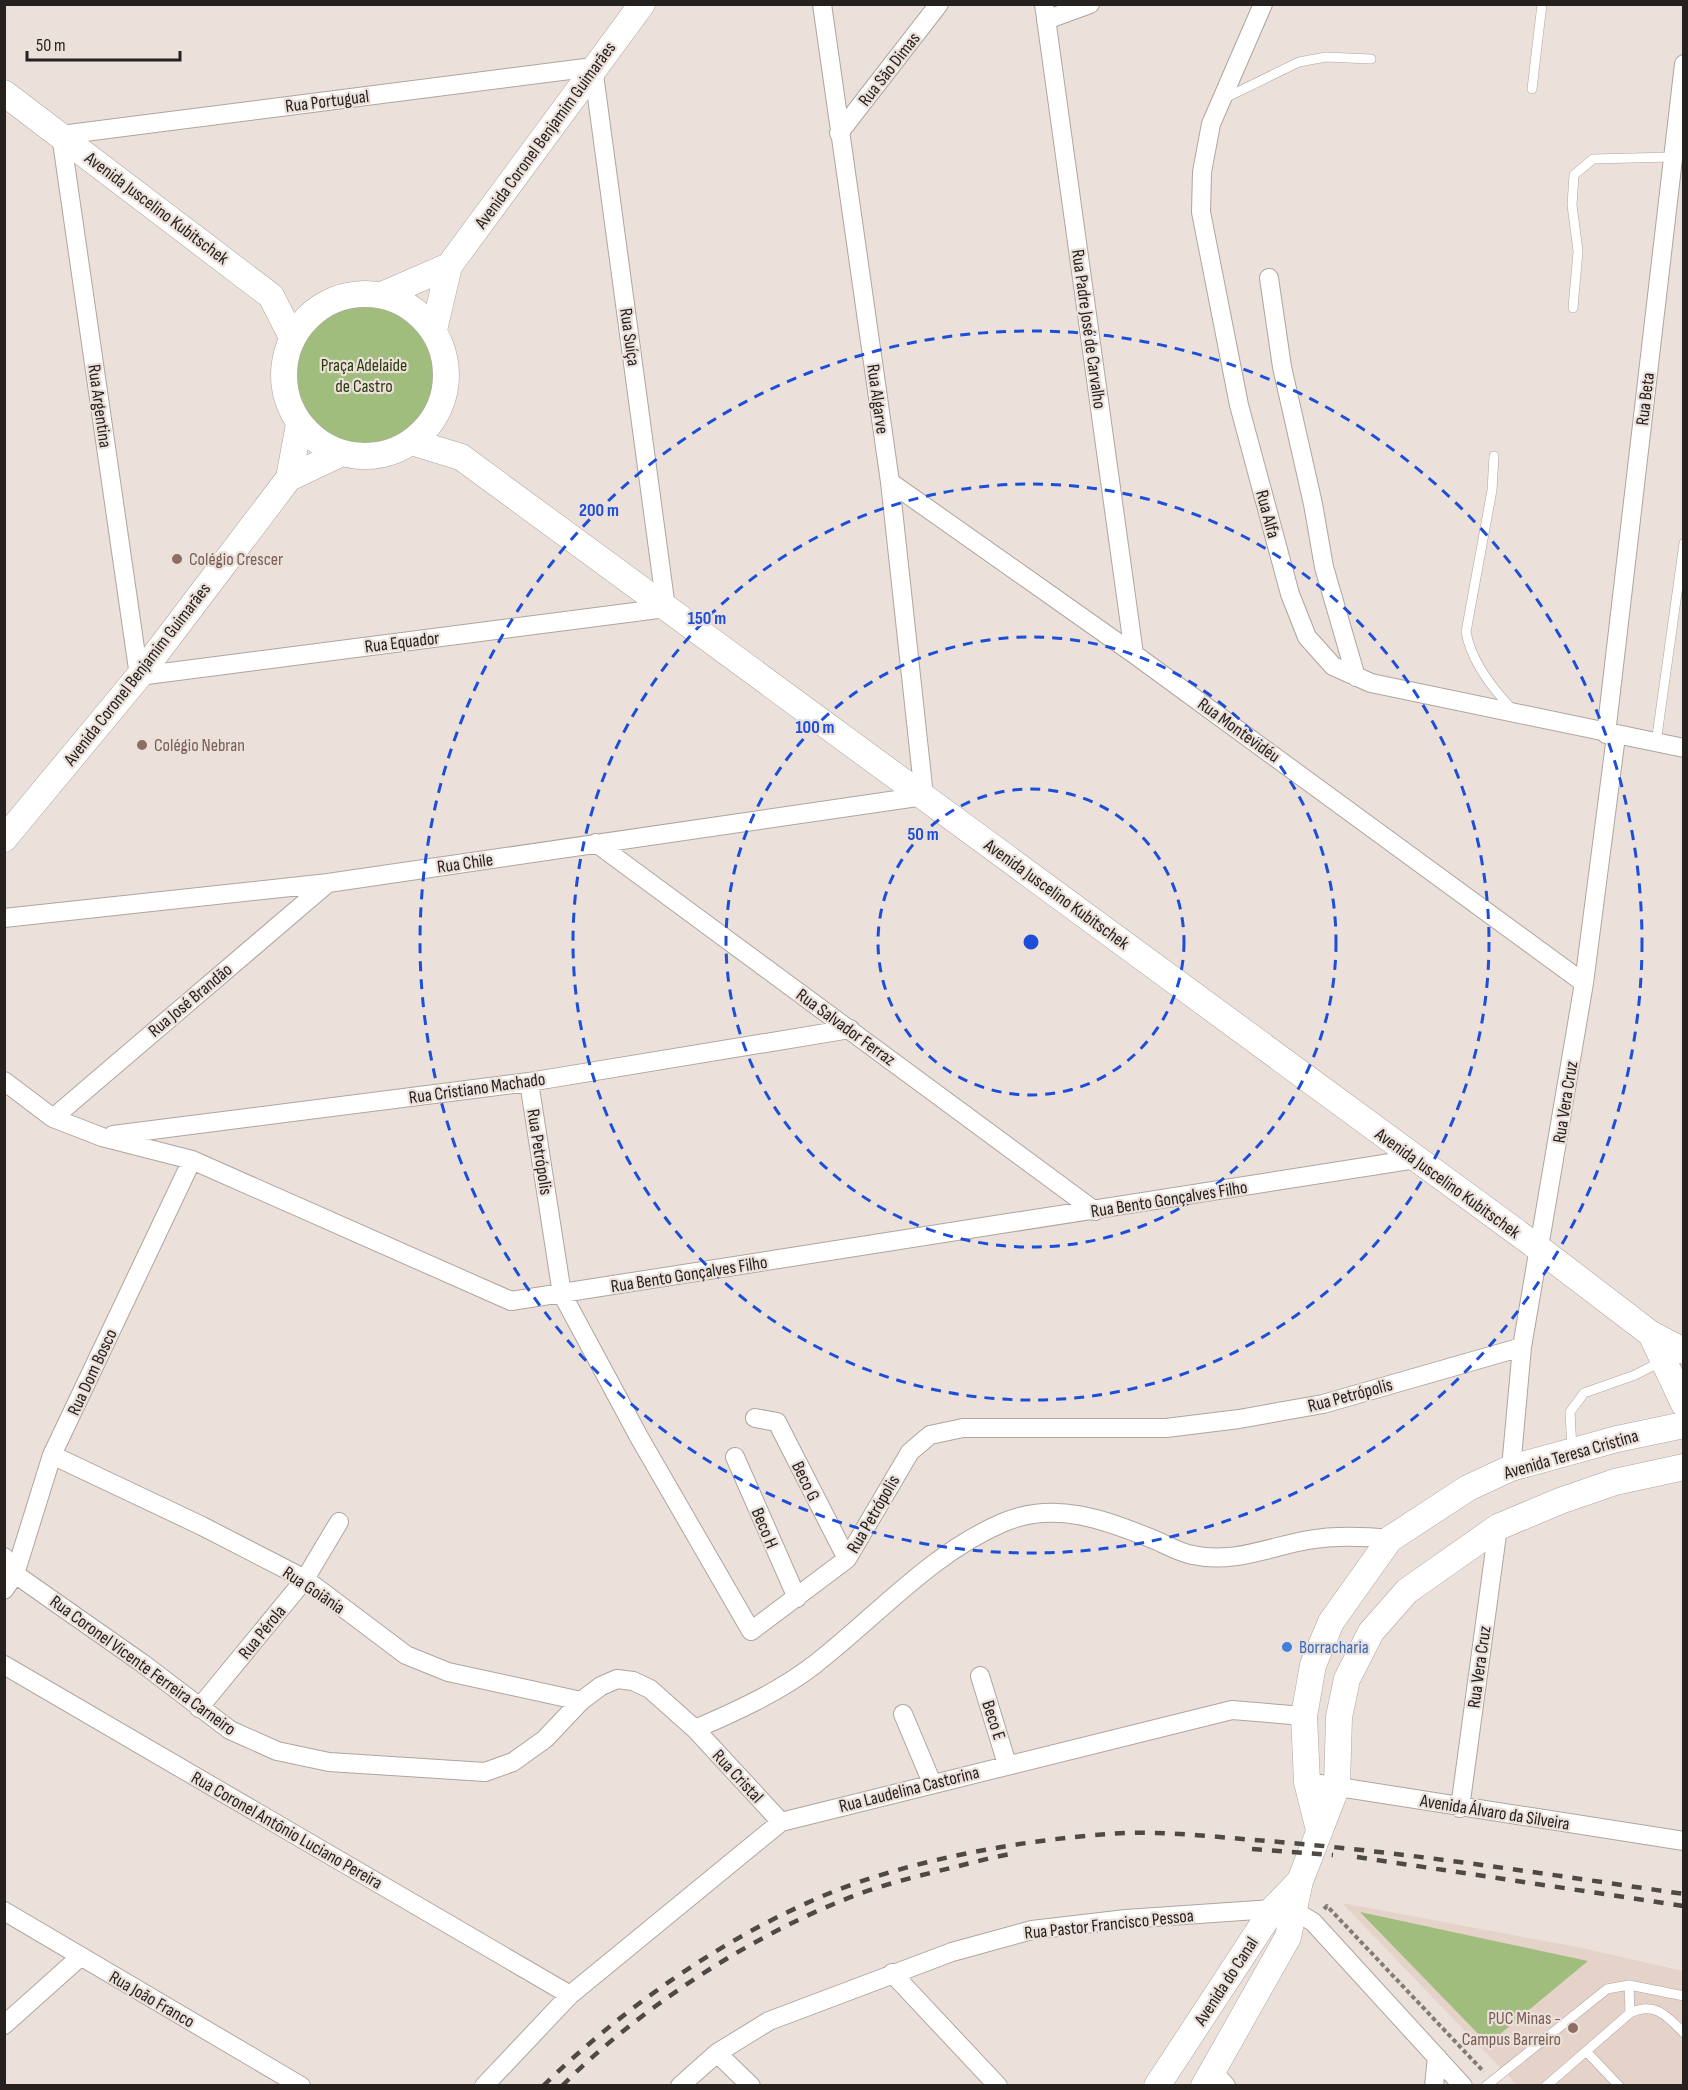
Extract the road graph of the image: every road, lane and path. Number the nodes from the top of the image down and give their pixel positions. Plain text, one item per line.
1 (642, 4) edge
2 (822, 4) edge
3 (939, 4) edge
4 (1089, 4) edge
5 (1263, 4) edge
6 (1542, 4) edge
7 (1045, 12) edge
8 (1371, 58) dead end
9 (1683, 64) edge
10 (594, 67) junction
11 (1532, 89) dead end
12 (4, 93) edge
13 (1221, 100) junction
14 (839, 133) junction
15 (61, 135) junction
16 (1673, 157) junction
17 (449, 266) junction
18 (1269, 278) dead end
19 (382, 295) junction
20 (271, 296) junction
21 (1573, 308) dead end
22 (317, 309) junction
23 (434, 330) junction
24 (292, 338) junction
25 (439, 411) junction
26 (299, 424) junction
27 (412, 442) junction
28 (342, 453) junction
29 (1494, 456) dead end
30 (462, 457) junction
31 (289, 478) junction
32 (890, 482) junction
33 (1683, 543) edge
34 (666, 608) junction
35 (1134, 654) junction
36 (139, 676) junction
37 (1356, 677) junction
38 (1518, 715) junction
39 (1611, 735) junction
40 (1656, 743) junction
41 (1683, 748) edge
42 (924, 796) junction
43 (4, 839) edge
44 (596, 843) junction
45 (328, 883) junction
46 (4, 918) edge
47 (1584, 983) junction
48 (850, 1029) junction
49 (4, 1081) edge
50 (529, 1082) junction
51 (53, 1118) junction
52 (102, 1137) junction
53 (1416, 1159) junction
54 (192, 1160) junction
55 (1095, 1211) junction
56 (1540, 1250) junction
57 (562, 1294) junction
58 (1522, 1347) junction
59 (1674, 1355) edge
60 (1683, 1404) edge
61 (755, 1418) dead end
62 (1683, 1425) edge
63 (1572, 1451) junction
64 (52, 1455) junction
65 (735, 1457) dead end
66 (1683, 1467) edge
67 (1511, 1468) junction
68 (339, 1522) dead end
69 (1498, 1527) junction
70 (1390, 1539) junction
71 (4, 1557) edge
72 (847, 1559) junction
73 (15, 1574) junction
74 (305, 1580) junction
75 (4, 1590) edge
76 (797, 1598) junction
77 (4, 1665) edge
78 (980, 1677) dead end
79 (581, 1701) junction
80 (199, 1708) junction
81 (903, 1714) dead end
82 (1304, 1716) junction
83 (695, 1729) junction
84 (1007, 1764) junction
85 (1307, 1782) junction
86 (932, 1783) junction
87 (1337, 1786) junction
88 (1460, 1808) junction
89 (781, 1822) junction
90 (1319, 1830) junction
91 (1683, 1841) edge
92 (4, 1911) edge
93 (1294, 1914) junction
94 (80, 1957) junction
95 (892, 1973) junction
96 (1629, 1985) junction
97 (570, 1995) junction
98 (1683, 1996) edge
99 (1630, 2013) junction
100 (4, 2025) edge
101 (1683, 2033) edge
102 (1586, 2051) junction
103 (717, 2053) junction
104 (1437, 2058) junction
105 (1214, 2081) edge
106 (1489, 2083) edge
107 (293, 2084) edge
108 (484, 2085) edge
109 (680, 2085) edge
110 (751, 2085) edge
111 (998, 2085) edge
112 (1157, 2085) edge
113 (1434, 2085) edge
114 (1463, 2085) edge
115 (1546, 2085) edge
116 (1619, 2085) edge

1 - 10 street, Avenida Coronel Benjamim Guimarães
2 - 14 street, Rua Algarve
3 - 14 street, Rua São Dimas
4 - 7 street
5 - 13 street, Rua Alfa
6 - 11 lane
7 - 35 street, Rua Padre José de Carvalho
8 - 13 lane
9 - 16 street, Rua Beta
10 - 15 street, Rua Portugual
10 - 17 street, Avenida Coronel Benjamim Guimarães
10 - 34 street, Rua Suíça
12 - 15 street, Avenida Juscelino Kubitschek
13 - 37 street, Rua Alfa
14 - 32 street, Rua Algarve
15 - 20 street, Avenida Juscelino Kubitschek
15 - 36 street, Rua Argentina
16 - 21 lane
16 - 39 street, Rua Beta
17 - 19 street
17 - 23 street, Avenida Coronel Benjamim Guimarães
18 - 37 street
19 - 22 street
19 - 23 street
20 - 22 street
20 - 24 street, Avenida Juscelino Kubitschek
22 - 24 street
23 - 25 street
24 - 26 street
25 - 27 street
25 - 30 street, Avenida Juscelino Kubitschek
26 - 28 street
26 - 31 street, Avenida Coronel Benjamim Guimarães
27 - 28 street
27 - 30 street, Avenida Juscelino Kubitschek
28 - 31 street, Avenida Coronel Benjamim Guimarães
29 - 38 lane
30 - 34 street, Avenida Juscelino Kubitschek
31 - 36 street, Avenida Coronel Benjamim Guimarães
32 - 35 street, Rua Montevidéu
32 - 42 street, Rua Algarve
33 - 40 lane
34 - 36 street, Rua Equador
34 - 42 street, Avenida Juscelino Kubitschek
35 - 47 street, Rua Montevidéu
36 - 43 street, Avenida Coronel Benjamim Guimarães
37 - 38 street, Rua Alfa
38 - 39 street, Rua Alfa
39 - 40 street, Rua Alfa
39 - 47 street, Rua Vera Cruz
40 - 41 street, Rua Alfa
42 - 44 street, Rua Chile
42 - 53 street, Avenida Juscelino Kubitschek
44 - 45 street, Rua Chile
44 - 48 street, Rua Salvador Ferraz
45 - 46 street, Rua Chile
45 - 51 street, Rua José Brandão
47 - 56 street, Rua Vera Cruz
48 - 50 street, Rua Cristiano Machado
48 - 55 street, Rua Salvador Ferraz
49 - 51 street, Rua Bento Gonçalves Filho
50 - 52 street, Rua Cristiano Machado
50 - 57 street, Rua Petrópolis
51 - 52 street, Rua Bento Gonçalves Filho
52 - 54 street, Rua Bento Gonçalves Filho
53 - 55 street, Rua Bento Gonçalves Filho
53 - 56 street, Avenida Juscelino Kubitschek
54 - 57 street, Rua Bento Gonçalves Filho
54 - 64 street, Rua Dom Bosco
55 - 57 street, Rua Bento Gonçalves Filho
56 - 58 street, Rua Vera Cruz
56 - 59 street, Avenida Juscelino Kubitschek
57 - 76 street, Rua Petrópolis
58 - 67 street, Rua Vera Cruz
58 - 72 street, Rua Petrópolis
59 - 60 street
59 - 63 lane
61 - 72 street, Beco G
62 - 63 street, Avenida Teresa Cristina
63 - 67 street, Avenida Teresa Cristina
64 - 73 street, Rua Dom Bosco
64 - 74 street, Rua Goiânia
65 - 76 street, Beco H
66 - 69 street
67 - 70 street, Avenida Teresa Cristina
68 - 74 street, Rua Pérola
69 - 87 street
69 - 88 street, Rua Vera Cruz
70 - 82 street, Avenida Teresa Cristina
70 - 83 street
71 - 73 street, Rua Coronel Vicente Ferreira Carneiro
72 - 76 street, Rua Petrópolis
73 - 75 street, Rua Dom Bosco
73 - 80 street, Rua Coronel Vicente Ferreira Carneiro
74 - 79 street, Rua Goiânia
74 - 80 street, Rua Pérola
77 - 97 street, Rua Coronel Antônio Luciano Pereira
78 - 84 street, Beco E
79 - 80 street, Rua Coronel Vicente Ferreira Carneiro
79 - 83 street, Rua Coronel Vicente Ferreira Carneiro
81 - 86 street
82 - 84 street, Rua Laudelina Castorina
82 - 85 street, Avenida Teresa Cristina
83 - 89 street, Rua Cristal
84 - 86 street, Rua Laudelina Castorina
85 - 87 street, Avenida Álvaro da Silveira
85 - 90 street, Avenida Teresa Cristina
86 - 89 street, Rua Laudelina Castorina
87 - 88 street, Avenida Álvaro da Silveira
87 - 90 street
88 - 91 street, Avenida Álvaro da Silveira
89 - 97 street, Rua Laudelina Castorina
90 - 93 street, Avenida do Canal
92 - 94 street, Rua João Franco
93 - 95 street, Rua Pastor Francisco Pessoa
93 - 104 street
93 - 105 street, Avenida do Canal
93 - 106 path
93 - 112 street, Avenida do Canal
94 - 100 street
94 - 107 street, Rua João Franco
95 - 103 street, Rua Pastor Francisco Pessoa
95 - 111 street
96 - 98 lane
96 - 99 lane
96 - 106 lane
97 - 108 street, Rua Laudelina Castorina
99 - 101 lane
99 - 102 lane
102 - 115 lane
102 - 116 lane
103 - 109 street, Rua Pastor Francisco Pessoa
103 - 110 street
104 - 113 street
104 - 114 street

